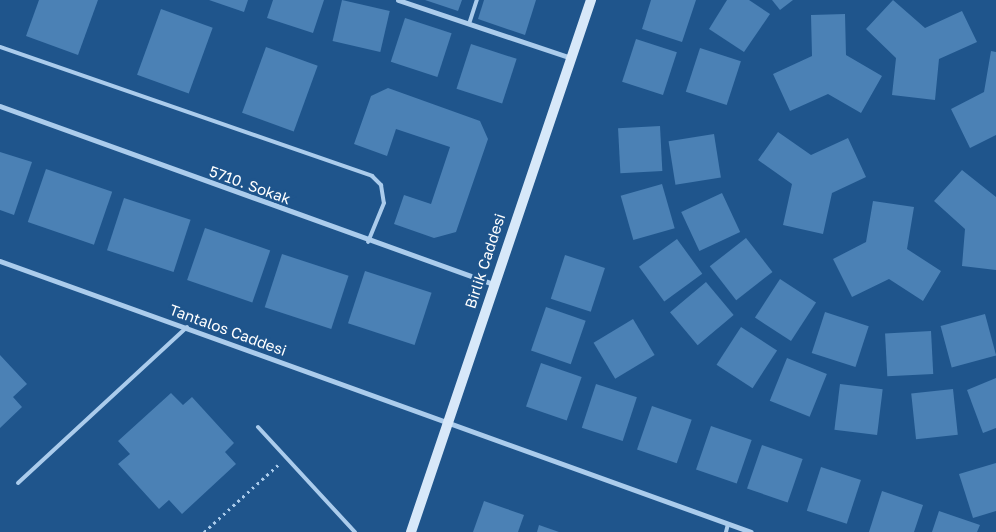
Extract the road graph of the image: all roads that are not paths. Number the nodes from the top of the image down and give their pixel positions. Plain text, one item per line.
1 (400, 0) edge
2 (477, 0) edge
3 (592, 0) edge
4 (469, 24) junction
5 (0, 47) edge
6 (571, 58) junction
7 (0, 106) edge
8 (368, 242) junction
9 (0, 261) edge
10 (493, 284) junction
11 (186, 327) junction
12 (448, 424) junction
13 (258, 427) dead end
14 (18, 483) dead end
15 (728, 524) junction
16 (355, 532) edge
17 (411, 532) edge
18 (726, 532) edge
19 (751, 532) edge

1 - 4 street
2 - 4 lane
3 - 6 street, Birlik Caddesi
4 - 6 street
5 - 8 lane
6 - 10 street, Birlik Caddesi
7 - 8 street, 5710. Sokak
8 - 10 street, 5710. Sokak
9 - 11 street, Tantalos Caddesi
10 - 12 street, Birlik Caddesi
11 - 12 street, Tantalos Caddesi
11 - 14 lane
12 - 15 street, Tantalos Caddesi
12 - 17 street, Birlik Caddesi
13 - 16 lane
15 - 18 lane
15 - 19 street, Tantalos Caddesi

